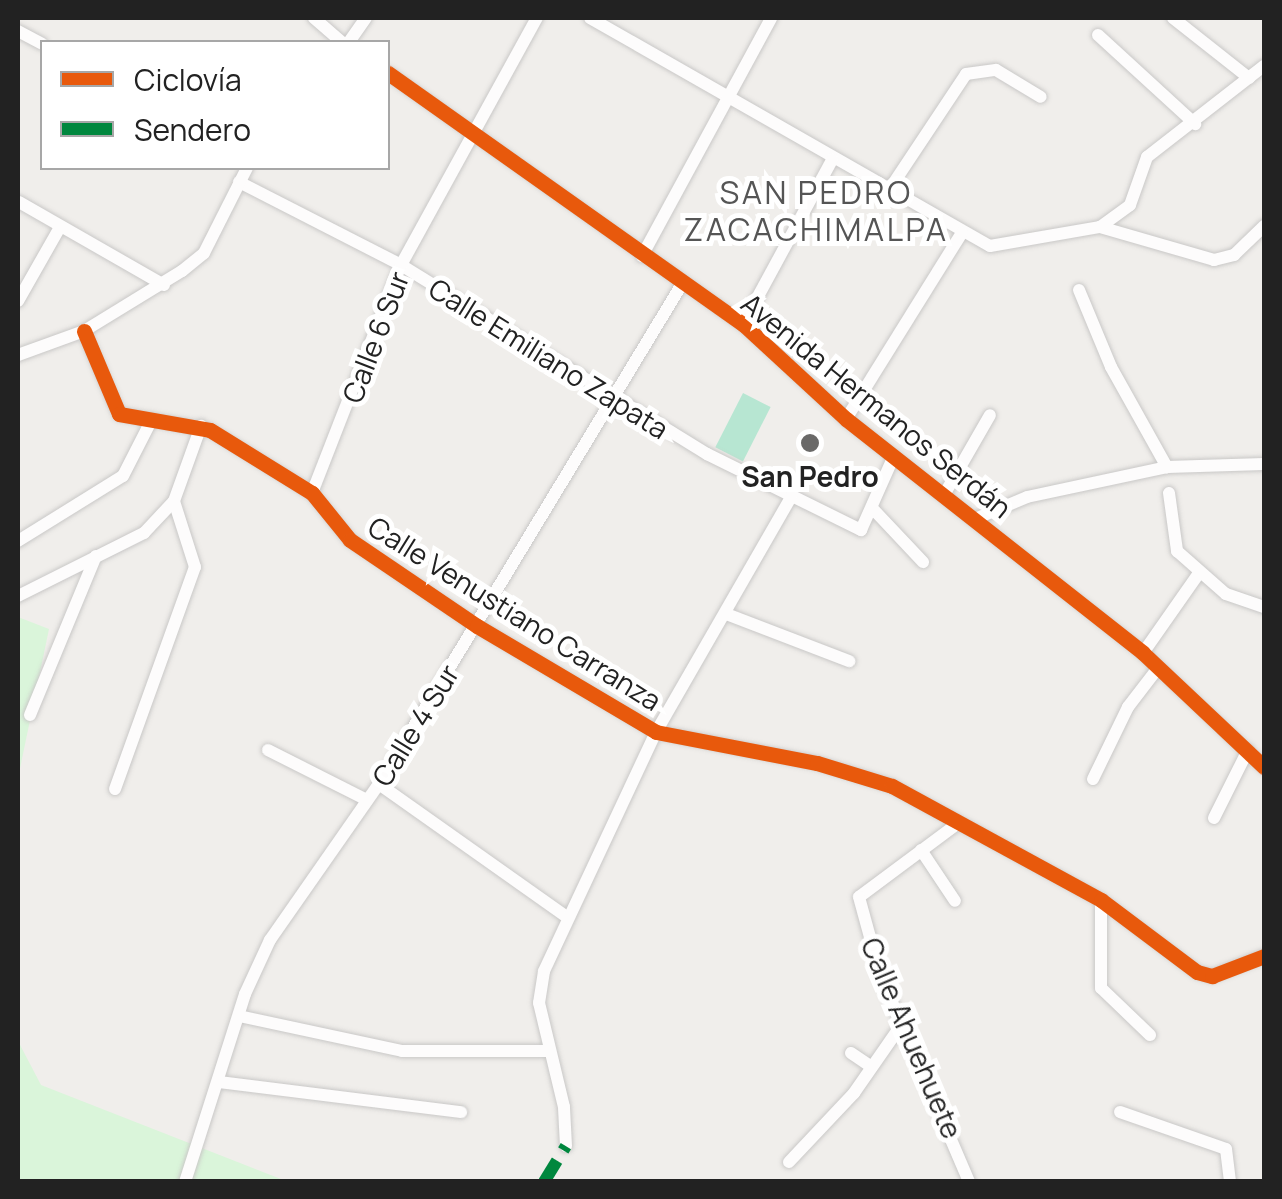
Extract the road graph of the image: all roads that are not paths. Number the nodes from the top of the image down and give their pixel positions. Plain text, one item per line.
1 (314, 18) edge
2 (366, 18) edge
3 (537, 18) edge
4 (590, 18) edge
5 (771, 18) edge
6 (1173, 18) edge
7 (18, 31) edge
8 (1098, 35) dead end
9 (336, 40) edge
10 (338, 40) edge
11 (40, 43) edge
12 (1264, 66) edge
13 (390, 75) edge
14 (1249, 78) junction
15 (1041, 98) dead end
16 (728, 99) junction
17 (1195, 124) junction
18 (472, 131) junction
19 (832, 160) junction
20 (246, 170) edge
21 (239, 182) junction
22 (889, 190) junction
23 (18, 202) edge
24 (1264, 226) edge
25 (60, 228) junction
26 (1100, 228) junction
27 (962, 233) junction
28 (642, 256) junction
29 (401, 266) junction
30 (682, 284) junction
31 (164, 285) junction
32 (1079, 290) dead end
33 (18, 301) edge
34 (742, 324) junction
35 (84, 331) junction
36 (18, 355) edge
37 (611, 400) junction
38 (990, 415) dead end
39 (152, 419) junction
40 (846, 419) junction
41 (201, 426) junction
42 (894, 456) junction
43 (1264, 464) edge
44 (1168, 467) junction
45 (312, 493) junction
46 (1169, 493) dead end
47 (944, 495) junction
48 (791, 497) junction
49 (174, 501) junction
50 (873, 509) junction
51 (975, 519) junction
52 (18, 540) edge
53 (96, 556) junction
54 (924, 562) dead end
55 (1198, 573) junction
56 (18, 596) edge
57 (1264, 607) edge
58 (729, 614) junction
59 (477, 626) junction
60 (1142, 653) junction
61 (849, 661) dead end
62 (1158, 668) junction
63 (30, 715) dead end
64 (656, 732) junction
65 (268, 750) dead end
66 (1248, 750) junction
67 (1264, 766) edge
68 (1094, 780) dead end
69 (378, 784) junction
70 (115, 789) dead end
71 (366, 800) junction
72 (1214, 818) dead end
73 (957, 824) junction
74 (922, 850) junction
75 (1102, 900) junction
76 (954, 901) dead end
77 (568, 917) junction
78 (1264, 956) edge
79 (238, 1016) junction
80 (902, 1024) junction
81 (1150, 1035) dead end
82 (548, 1051) junction
83 (851, 1053) dead end
84 (872, 1067) junction
85 (219, 1082) junction
86 (460, 1112) dead end
87 (1120, 1112) dead end
88 (566, 1146) dead end
89 (789, 1162) dead end
90 (185, 1182) edge
91 (968, 1182) edge
92 (1230, 1182) edge

1 - 9 street
2 - 10 street
3 - 18 street, Calle 6 Sur
4 - 16 street
5 - 16 street
6 - 14 street
7 - 11 street
8 - 17 street
12 - 14 street
13 - 18 street, Avenida Hermanos Serdán
14 - 17 street
15 - 22 street
16 - 19 street
16 - 28 street
17 - 26 street
18 - 28 street, Avenida Hermanos Serdán
18 - 29 street, Calle 6 Sur
19 - 22 street
19 - 34 street
20 - 21 street
21 - 29 street, Calle Emiliano Zapata
21 - 31 street
22 - 27 street
23 - 25 street
24 - 26 street
25 - 31 street
25 - 33 street
26 - 27 street
27 - 40 street
28 - 30 street, Avenida Hermanos Serdán
29 - 37 street, Calle Emiliano Zapata
29 - 45 street, Calle 6 Sur
30 - 34 street, Avenida Hermanos Serdán
30 - 37 street, Calle 4 Sur
31 - 35 street
32 - 44 street
34 - 40 street, Avenida Hermanos Serdán
35 - 36 street
35 - 39 street, Calle Venustiano Carranza
37 - 48 street, Calle Emiliano Zapata
37 - 59 street, Calle 4 Sur
38 - 47 street
39 - 41 street, Calle Venustiano Carranza
39 - 52 street
40 - 42 street, Avenida Hermanos Serdán
41 - 45 street, Calle Venustiano Carranza
41 - 49 street
42 - 47 street, Avenida Hermanos Serdán
42 - 50 street
43 - 44 street
44 - 51 street
45 - 59 street, Calle Venustiano Carranza
46 - 55 street
47 - 51 street, Avenida Hermanos Serdán
48 - 50 street, Calle Emiliano Zapata
48 - 58 street
49 - 53 street
49 - 70 street
50 - 54 street
51 - 60 street, Avenida Hermanos Serdán
53 - 56 street
53 - 63 street
55 - 57 street
55 - 60 street
58 - 61 street
58 - 64 street
59 - 64 street, Calle Venustiano Carranza
59 - 69 street, Calle 4 Sur
60 - 62 street, Avenida Hermanos Serdán
62 - 66 street, Avenida Hermanos Serdán
62 - 68 street
64 - 73 street, Calle Venustiano Carranza
64 - 77 street
65 - 71 street
66 - 67 street, Avenida Hermanos Serdán
66 - 72 street
69 - 71 street, Calle 4 Sur
69 - 77 street
71 - 79 street, Calle 4 Sur
73 - 74 street, Calle Ahuehuete
73 - 75 street, Calle Venustiano Carranza
74 - 76 street
74 - 80 street, Calle Ahuehuete
75 - 78 street, Calle Venustiano Carranza
75 - 81 street
77 - 82 street
79 - 82 street
79 - 85 street, Calle 4 Sur
80 - 84 street
80 - 91 street, Calle Ahuehuete
82 - 88 street
83 - 84 street
84 - 89 street
85 - 86 street
85 - 90 street, Calle 4 Sur
87 - 92 street

